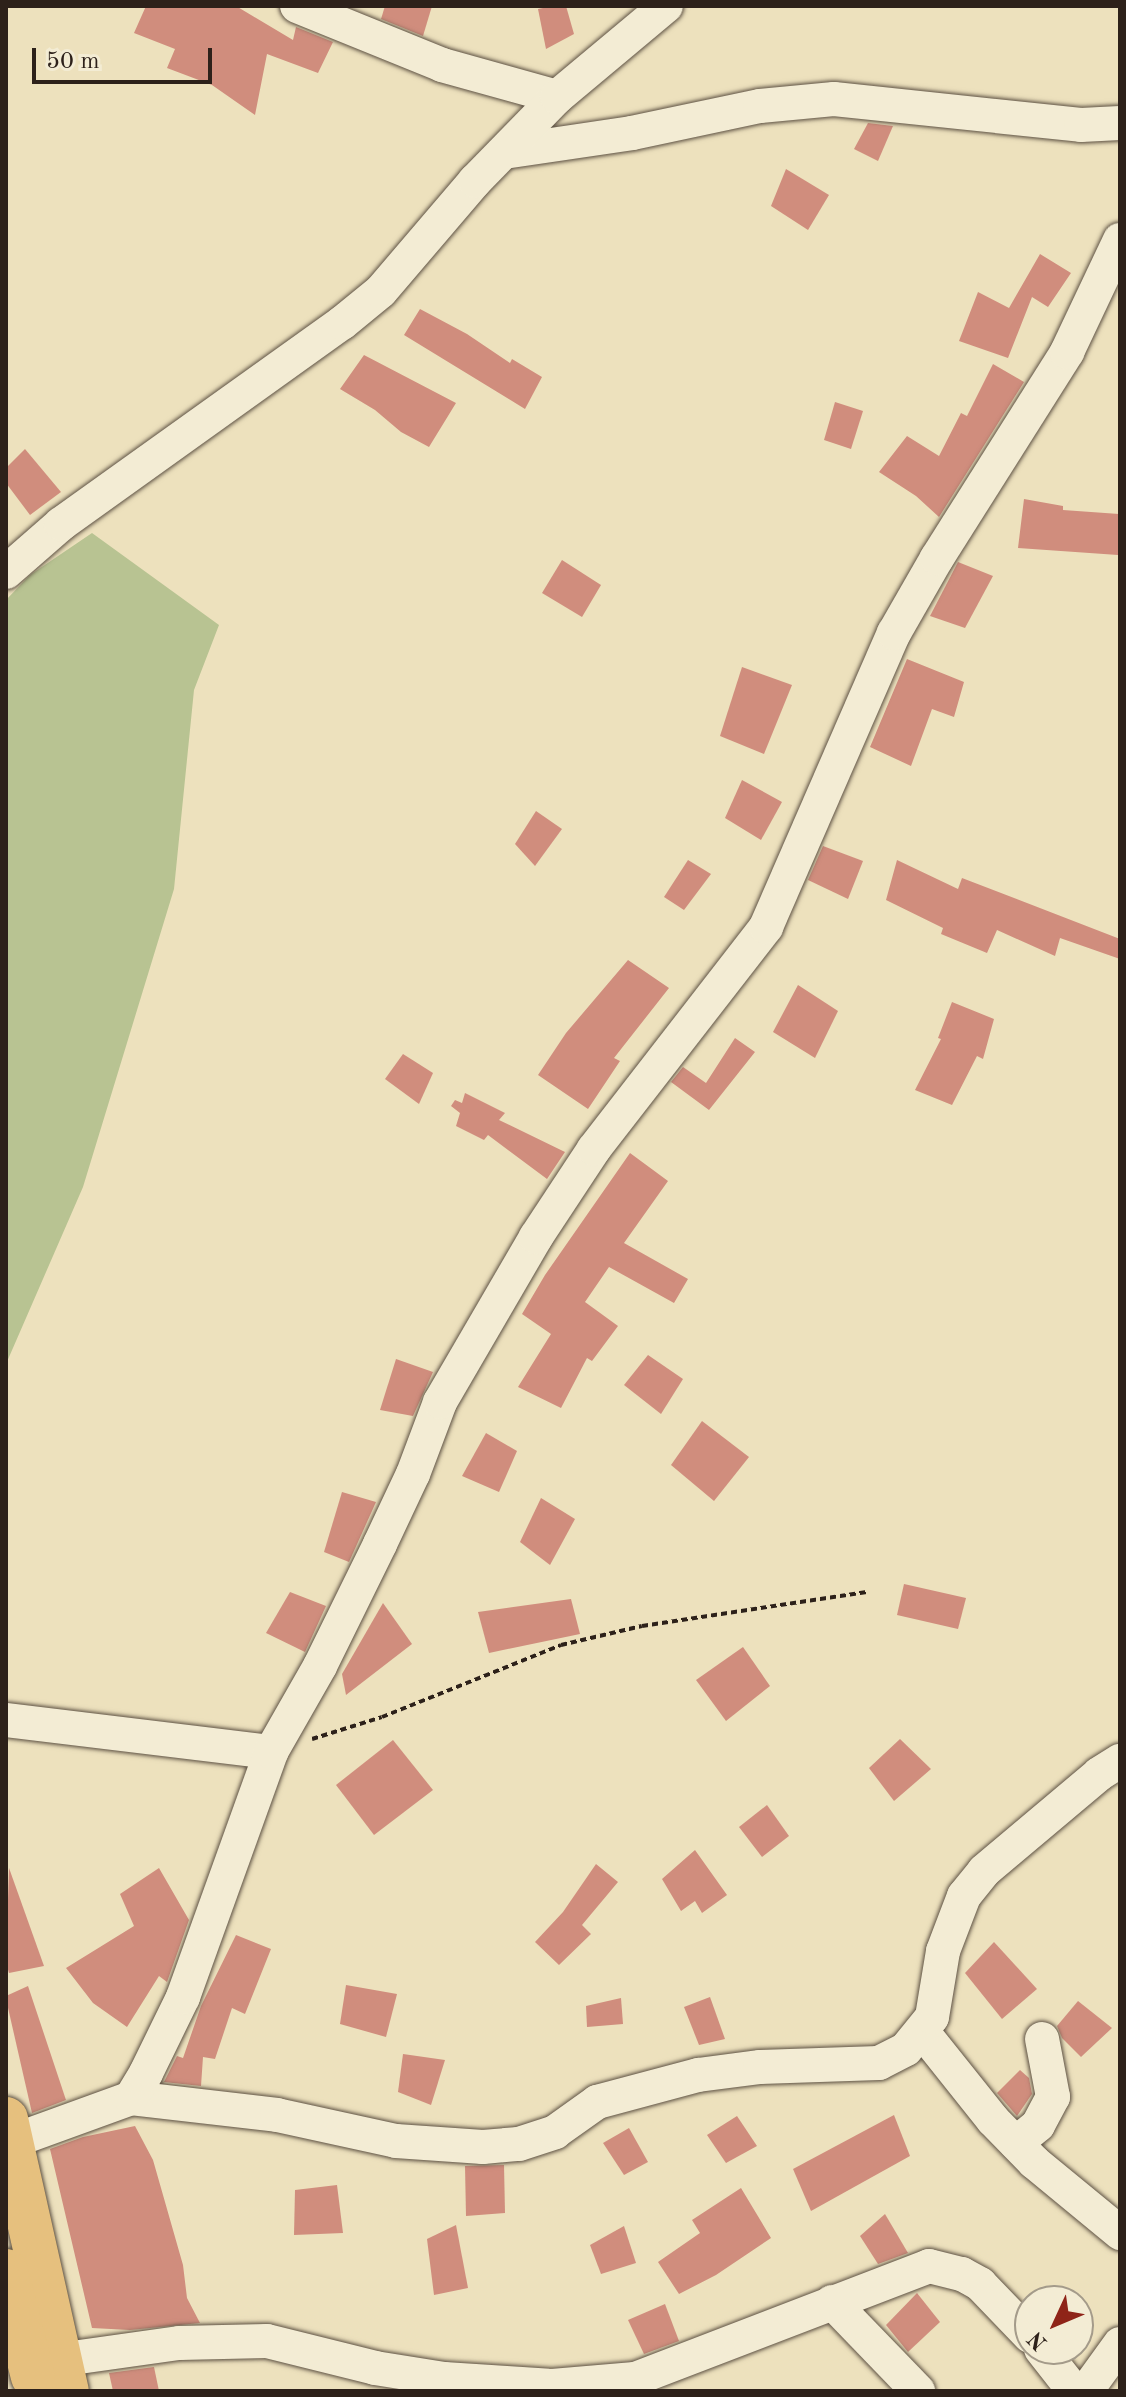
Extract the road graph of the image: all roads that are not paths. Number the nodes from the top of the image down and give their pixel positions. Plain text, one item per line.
1 (297, 6) edge
2 (666, 6) edge
3 (557, 97) junction
4 (1120, 123) edge
5 (504, 152) junction
6 (1120, 240) edge
7 (6, 572) edge
8 (6, 1720) edge
9 (271, 1752) junction
10 (1120, 1761) edge
11 (922, 2031) junction
12 (1042, 2039) dead end
13 (131, 2098) junction
14 (9, 2130) edge
15 (1016, 2143) junction
16 (1120, 2233) edge
17 (6, 2271) edge
18 (832, 2302) junction
19 (1014, 2319) edge
20 (1120, 2344) edge
21 (1054, 2365) edge
22 (54, 2381) edge
23 (636, 2385) edge
24 (918, 2391) edge
25 (1074, 2391) edge
26 (1086, 2391) edge

1 - 3 street
2 - 3 street
3 - 5 street
4 - 5 street
5 - 7 street
6 - 9 street
8 - 9 street
9 - 13 street
10 - 11 street
11 - 13 street
11 - 15 street
12 - 15 street
13 - 14 street
14 - 22 highway
15 - 16 street
17 - 22 highway
18 - 19 street
18 - 23 street
18 - 24 street
20 - 26 street
21 - 25 street
22 - 23 street

